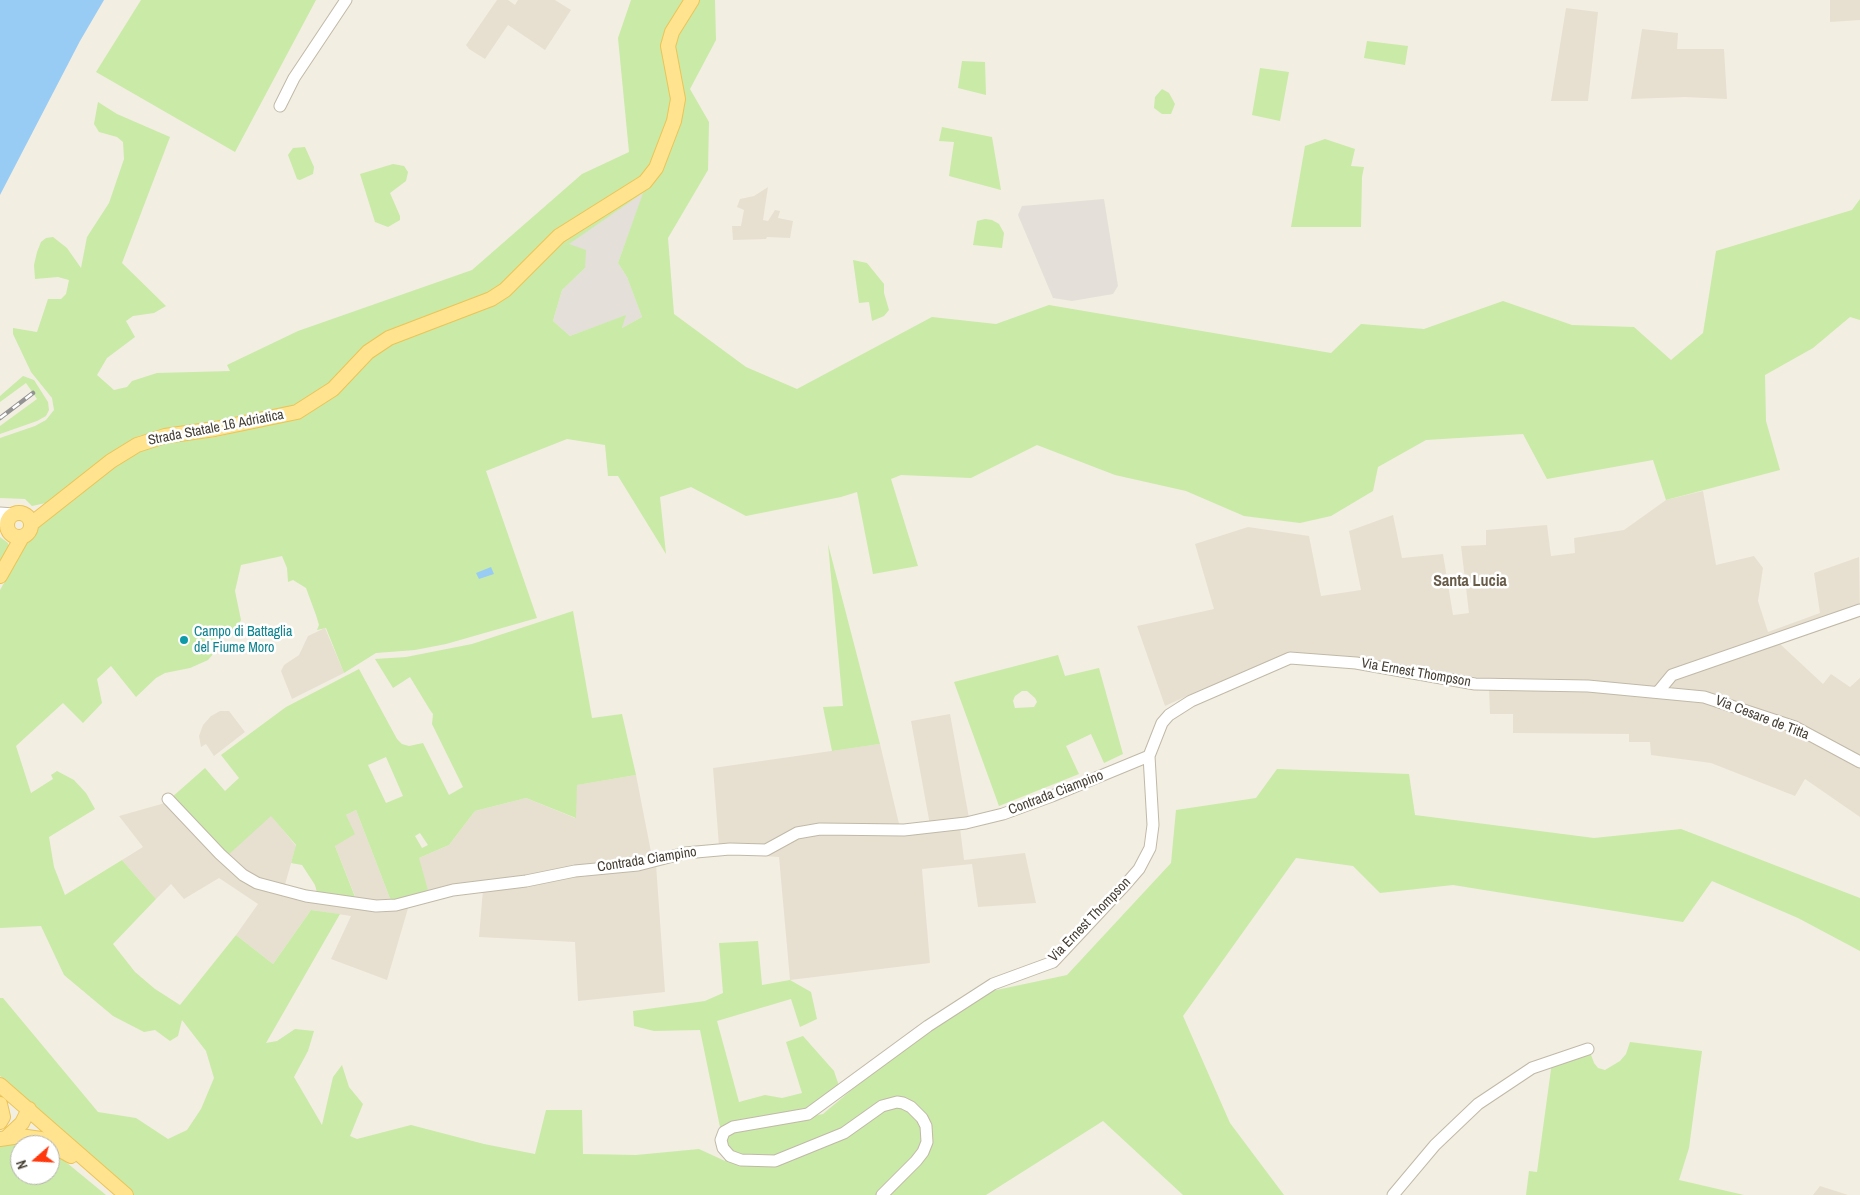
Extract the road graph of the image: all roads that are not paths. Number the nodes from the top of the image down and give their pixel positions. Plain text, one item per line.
1 (346, 0) edge
2 (692, 0) edge
3 (280, 106) dead end
4 (24, 517) junction
5 (8, 525) edge
6 (0, 576) edge
7 (1860, 610) edge
8 (1658, 692) junction
9 (1149, 756) junction
10 (1860, 762) edge
11 (168, 800) dead end
12 (1588, 1049) dead end
13 (0, 1085) edge
14 (0, 1104) edge
15 (29, 1109) junction
16 (0, 1122) edge
17 (2, 1135) edge
18 (124, 1194) edge
19 (882, 1195) edge
20 (1393, 1195) edge

1 - 3 street
2 - 4 main road, Strada Statale 16 Adriatica
4 - 5 main road
4 - 5 main road
5 - 6 main road
7 - 8 street
8 - 9 street, Via Ernest Thompson
8 - 10 street, Via Cesare de Titta
9 - 11 street, Contrada Ciampino
9 - 19 street, Via Ernest Thompson
12 - 20 street
13 - 15 main road
14 - 16 main road
15 - 17 main road
15 - 18 main road
17 - 18 main road

